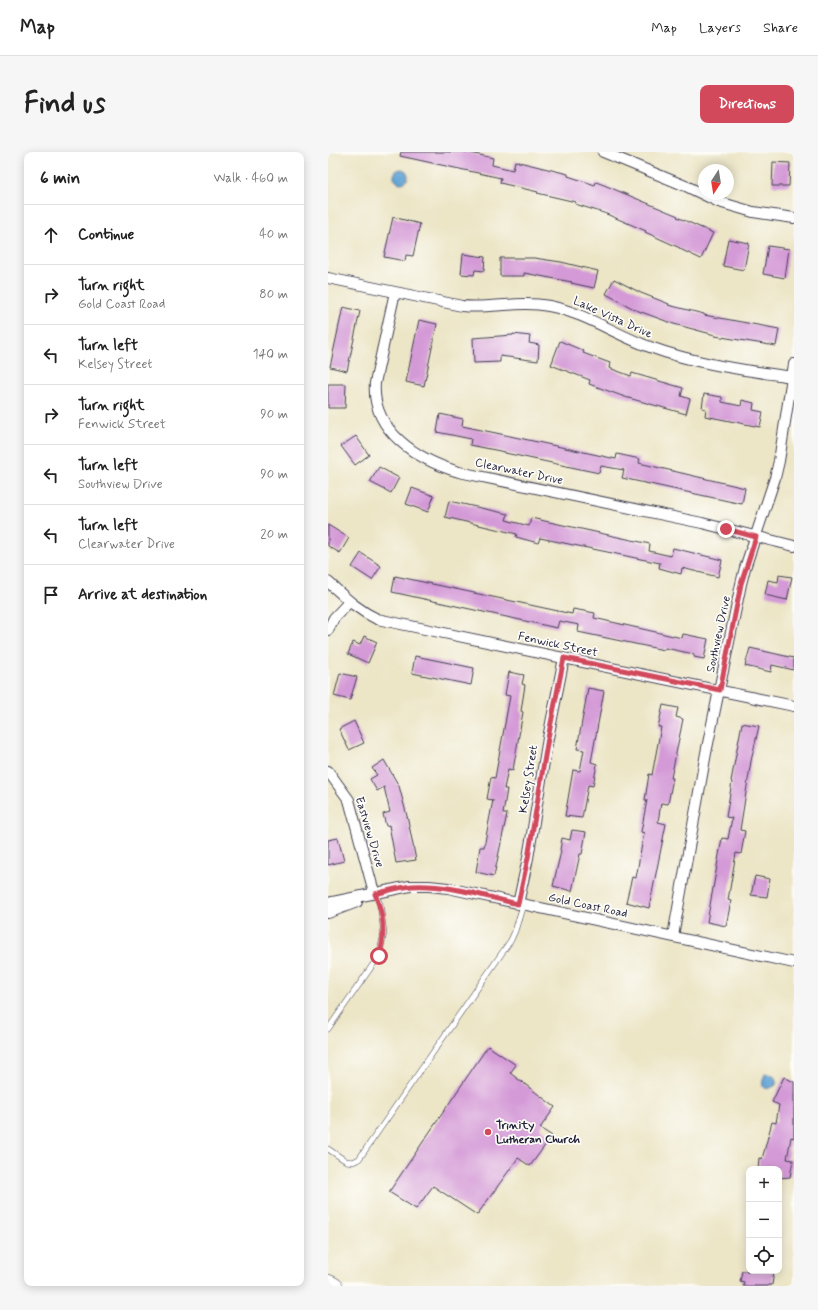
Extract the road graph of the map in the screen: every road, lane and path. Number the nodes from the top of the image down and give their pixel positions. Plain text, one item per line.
1 (603, 152) edge
2 (794, 218) edge
3 (328, 278) edge
4 (395, 292) junction
5 (794, 364) edge
6 (792, 377) junction
7 (756, 537) junction
8 (794, 546) edge
9 (328, 582) edge
10 (349, 602) junction
11 (328, 630) edge
12 (564, 658) junction
13 (720, 690) junction
14 (794, 706) edge
15 (328, 771) edge
16 (331, 782) edge
17 (375, 894) junction
18 (328, 903) edge
19 (520, 904) junction
20 (328, 914) edge
21 (674, 936) junction
22 (794, 963) edge
23 (328, 1029) edge
24 (328, 1149) edge
25 (328, 1283) edge
26 (334, 1286) edge

1 - 2 street
3 - 4 street, Lake Vista Drive
4 - 6 street, Lake Vista Drive
4 - 7 street, Clearwater Drive
5 - 6 street, Southview Drive
6 - 7 street, Southview Drive
7 - 8 street, Clearwater Drive
7 - 13 street, Southview Drive
9 - 10 street, Fenwick Street
10 - 11 street
10 - 12 street, Fenwick Street
12 - 13 street, Fenwick Street
12 - 19 street, Kelsey Street
13 - 14 street, Fenwick Street
13 - 21 street, Southview Drive
15 - 16 street, Eastview Drive
16 - 17 street, Eastview Drive
17 - 18 street, Gold Coast Road
17 - 19 street, Gold Coast Road
17 - 20 street, Gold Coast Road
17 - 23 lane
19 - 21 street, Gold Coast Road
19 - 24 lane
21 - 22 street, Gold Coast Road
25 - 26 highway

